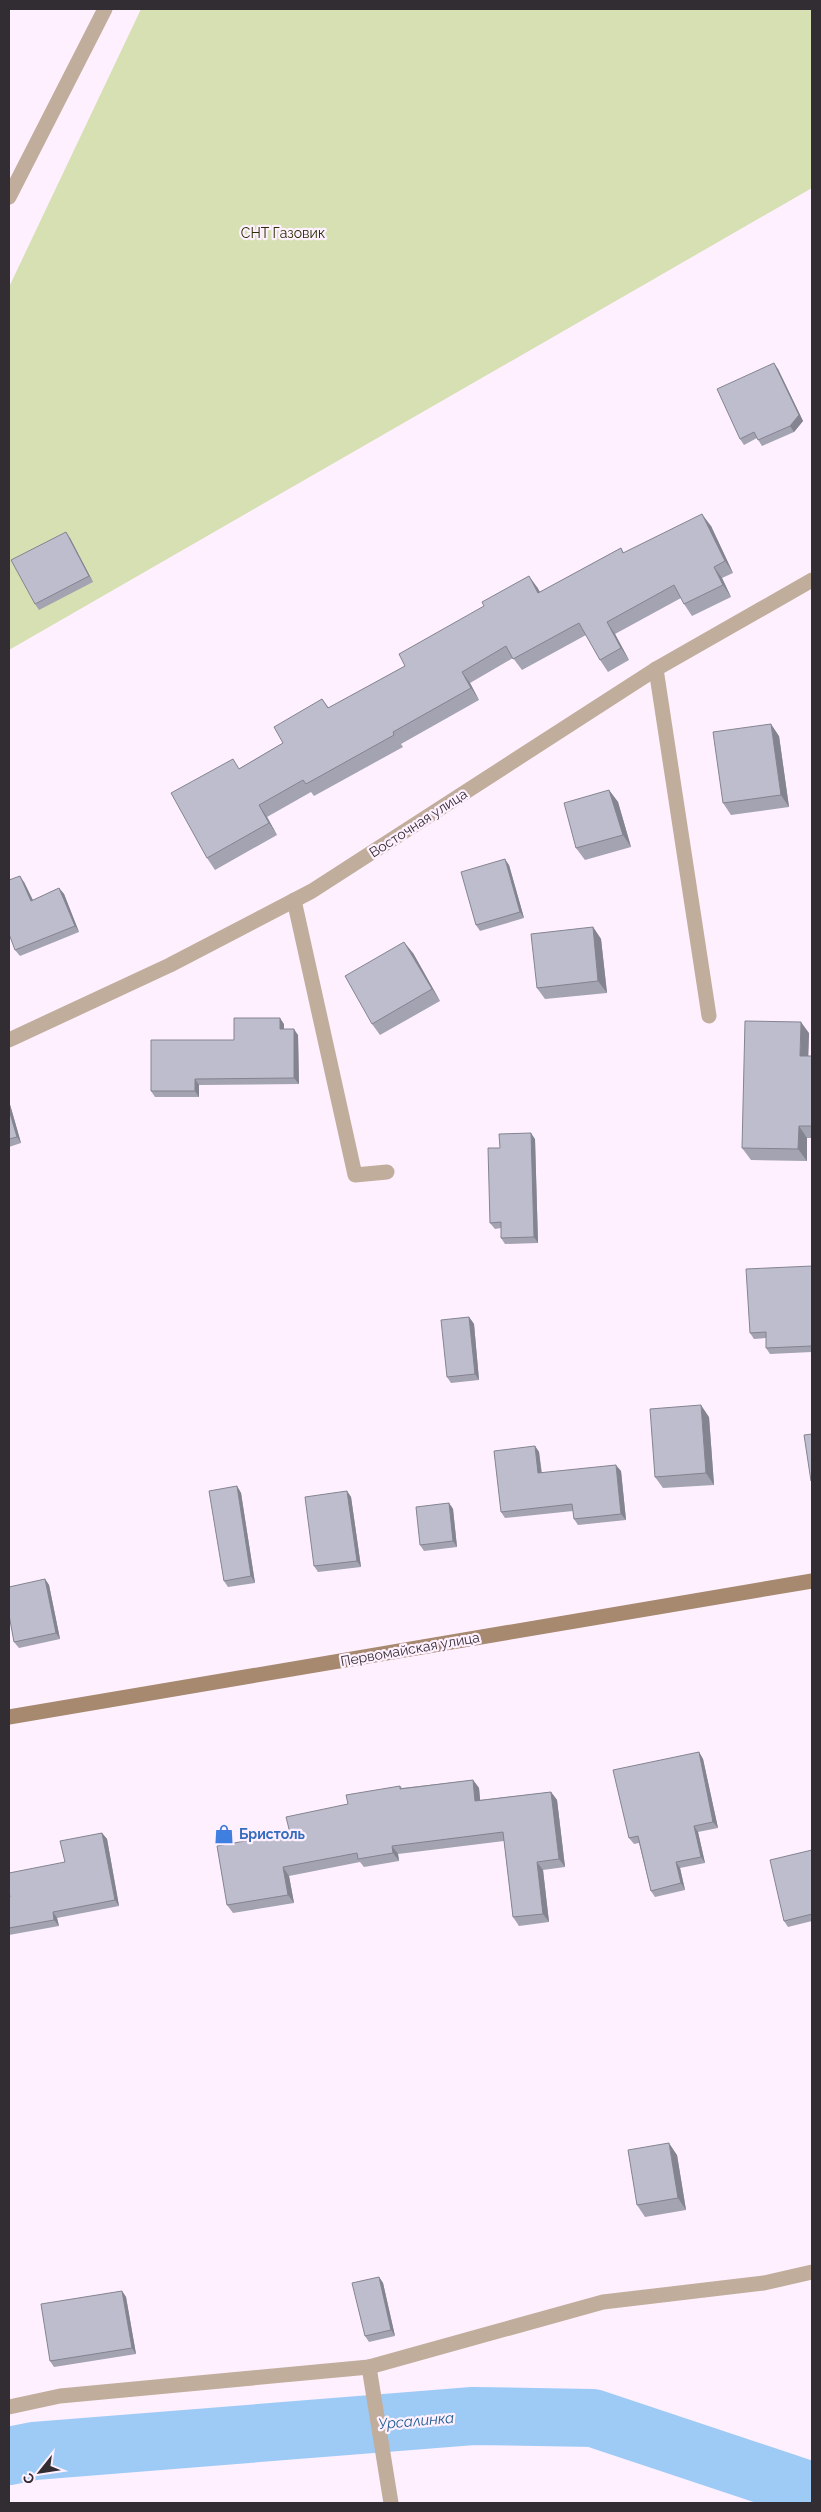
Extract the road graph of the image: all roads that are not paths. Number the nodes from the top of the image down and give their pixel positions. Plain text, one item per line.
1 (105, 9) edge
2 (9, 197) edge
3 (812, 580) edge
4 (656, 669) junction
5 (294, 900) junction
6 (709, 1016) dead end
7 (9, 1040) edge
8 (387, 1172) dead end
9 (812, 1581) edge
10 (9, 1717) edge
11 (812, 2272) edge
12 (370, 2366) junction
13 (9, 2407) edge
14 (391, 2503) edge

1 - 2 street
3 - 4 street, Восточная улица
4 - 5 street, Восточная улица
4 - 6 street
5 - 7 street, Восточная улица
5 - 8 street
9 - 10 main road, Первомайская улица
11 - 12 street
12 - 13 street
12 - 14 street

